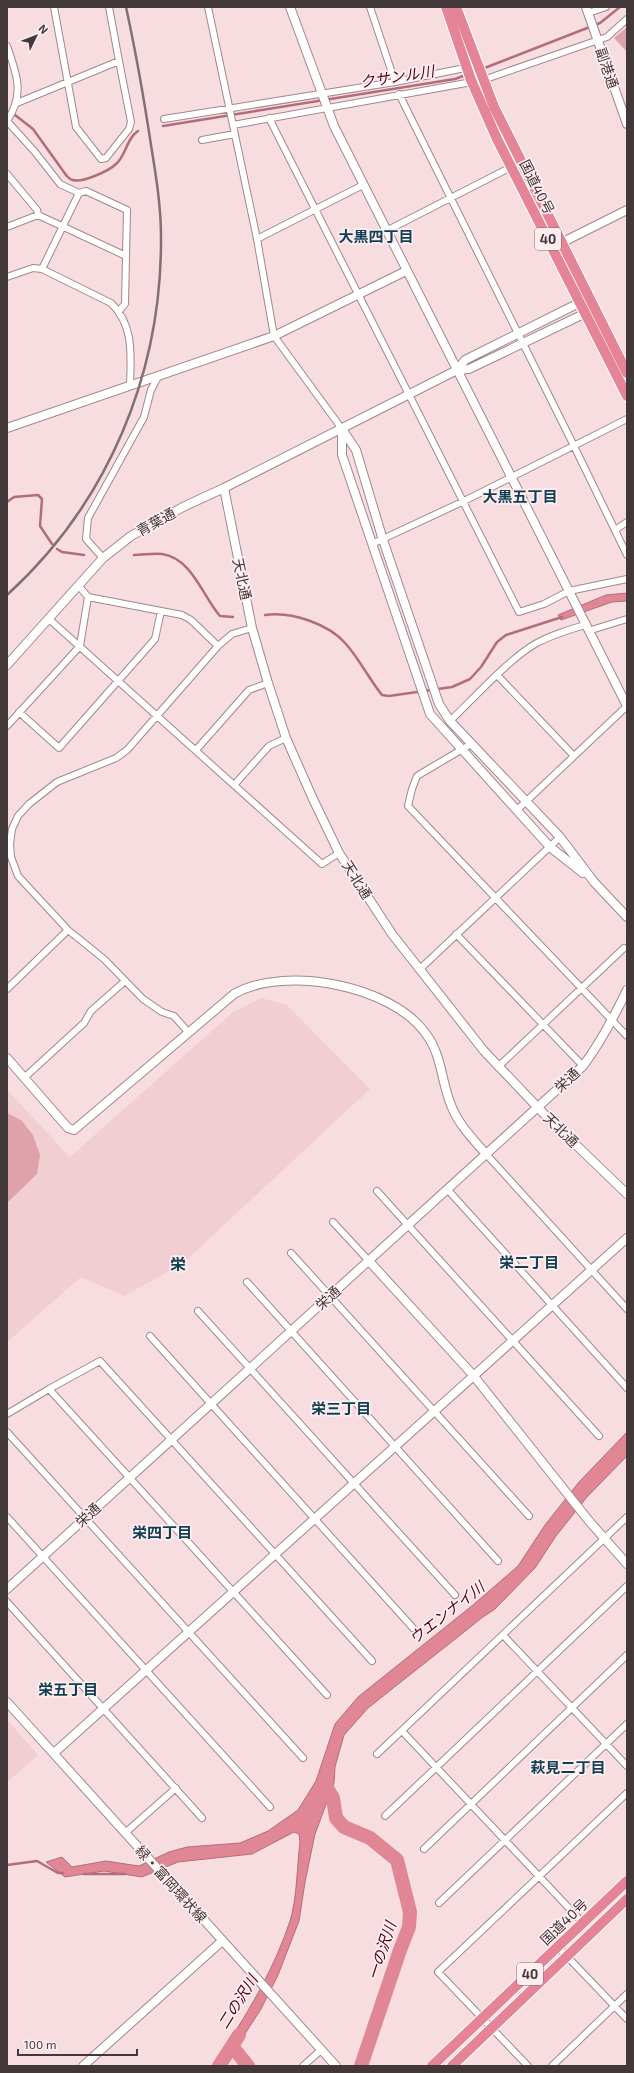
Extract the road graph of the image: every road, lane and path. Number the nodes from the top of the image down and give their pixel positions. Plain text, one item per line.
1 (54, 7) edge
2 (109, 7) edge
3 (208, 7) edge
4 (290, 7) edge
5 (370, 7) edge
6 (446, 7) edge
7 (456, 7) edge
8 (606, 7) edge
9 (588, 13) edge
10 (627, 20) edge
11 (596, 37) junction
12 (7, 46) edge
13 (119, 61) junction
14 (475, 74) junction
15 (68, 82) junction
16 (395, 82) junction
17 (399, 94) junction
18 (325, 101) junction
19 (17, 103) junction
20 (230, 110) junction
21 (269, 118) junction
22 (164, 119) dead end
23 (7, 121) edge
24 (233, 124) junction
25 (627, 124) edge
26 (235, 134) junction
27 (202, 140) dead end
28 (521, 162) junction
29 (511, 167) junction
30 (8, 178) edge
31 (363, 185) junction
32 (79, 193) junction
33 (450, 199) junction
34 (315, 209) junction
35 (627, 210) edge
36 (38, 215) junction
37 (63, 226) junction
38 (7, 227) edge
39 (386, 231) junction
40 (256, 239) junction
41 (561, 243) junction
42 (126, 256) junction
43 (42, 269) junction
44 (406, 271) junction
45 (7, 277) edge
46 (358, 294) junction
47 (584, 300) junction
48 (119, 311) junction
49 (590, 311) junction
50 (518, 333) junction
51 (274, 336) junction
52 (523, 342) junction
53 (457, 370) junction
54 (627, 373) edge
55 (159, 375) junction
56 (130, 385) junction
57 (409, 395) junction
58 (627, 396) edge
59 (627, 418) edge
60 (7, 428) edge
61 (342, 429) junction
62 (574, 446) junction
63 (511, 478) junction
64 (224, 488) junction
65 (462, 502) junction
66 (627, 522) edge
67 (615, 530) junction
68 (383, 540) junction
69 (372, 544) junction
70 (627, 555) edge
71 (103, 558) junction
72 (627, 579) edge
73 (78, 585) junction
74 (570, 595) junction
75 (88, 597) junction
76 (161, 611) junction
77 (49, 619) junction
78 (627, 619) edge
79 (585, 626) junction
80 (252, 628) junction
81 (80, 646) junction
82 (218, 646) junction
83 (7, 665) edge
84 (498, 676) junction
85 (117, 681) junction
86 (268, 683) junction
87 (627, 706) edge
88 (19, 712) junction
89 (157, 715) junction
90 (450, 721) junction
91 (7, 726) edge
92 (286, 738) junction
93 (472, 744) junction
94 (196, 750) junction
95 (461, 750) junction
96 (574, 756) junction
97 (235, 784) junction
98 (526, 802) junction
99 (517, 810) junction
100 (560, 837) junction
101 (550, 847) junction
102 (339, 853) junction
103 (594, 882) junction
104 (496, 898) junction
105 (627, 917) edge
106 (68, 930) junction
107 (456, 934) junction
108 (624, 948) dead end
109 (420, 969) junction
110 (125, 981) junction
111 (582, 988) junction
112 (7, 989) edge
113 (627, 990) edge
114 (613, 1021) junction
115 (543, 1026) junction
116 (189, 1033) junction
117 (627, 1036) edge
118 (7, 1058) edge
119 (583, 1066) junction
120 (498, 1067) junction
121 (24, 1078) junction
122 (537, 1108) junction
123 (486, 1154) junction
124 (447, 1190) junction
125 (377, 1191) dead end
126 (627, 1194) edge
127 (333, 1222) dead end
128 (408, 1225) junction
129 (627, 1238) edge
130 (291, 1253) dead end
131 (369, 1261) junction
132 (591, 1270) junction
133 (247, 1282) dead end
134 (330, 1296) junction
135 (552, 1305) junction
136 (627, 1309) edge
137 (198, 1311) dead end
138 (292, 1331) junction
139 (150, 1336) dead end
140 (513, 1340) junction
141 (250, 1368) junction
142 (473, 1375) junction
143 (627, 1388) edge
144 (49, 1389) junction
145 (210, 1404) junction
146 (434, 1411) junction
147 (7, 1414) edge
148 (7, 1432) edge
149 (599, 1436) dead end
150 (172, 1439) junction
151 (395, 1446) junction
152 (129, 1478) junction
153 (354, 1483) junction
154 (529, 1516) dead end
155 (7, 1517) edge
156 (627, 1517) edge
157 (85, 1518) junction
158 (314, 1519) junction
159 (604, 1539) junction
160 (276, 1554) junction
161 (43, 1556) junction
162 (498, 1561) dead end
163 (627, 1564) edge
164 (627, 1586) edge
165 (7, 1589) edge
166 (233, 1592) junction
167 (456, 1595) dead end
168 (7, 1602) edge
169 (413, 1628) dead end
170 (189, 1632) junction
171 (503, 1635) junction
172 (627, 1655) edge
173 (372, 1661) dead end
174 (146, 1670) junction
175 (537, 1672) junction
176 (326, 1695) dead end
177 (7, 1702) edge
178 (572, 1708) junction
179 (104, 1709) junction
180 (627, 1724) edge
181 (402, 1731) junction
182 (606, 1744) junction
183 (54, 1753) junction
184 (377, 1754) dead end
185 (303, 1758) dead end
186 (627, 1766) edge
187 (437, 1768) junction
188 (176, 1788) junction
189 (627, 1792) edge
190 (471, 1804) junction
191 (270, 1807) dead end
192 (385, 1816) dead end
193 (202, 1818) dead end
194 (125, 1833) junction
195 (505, 1840) junction
196 (424, 1848) dead end
197 (539, 1875) junction
198 (627, 1881) edge
199 (627, 1899) edge
200 (439, 1903) dead end
201 (583, 1923) junction
202 (221, 1942) junction
203 (558, 1947) junction
204 (567, 1956) junction
205 (627, 1994) edge
206 (615, 2006) junction
207 (483, 2018) junction
208 (627, 2019) edge
209 (492, 2028) junction
210 (321, 2050) junction
211 (84, 2066) edge
212 (303, 2066) edge
213 (336, 2066) edge
214 (432, 2066) edge
215 (452, 2066) edge
216 (528, 2066) edge
217 (552, 2066) edge

1 - 15 street
2 - 13 street
3 - 20 street
4 - 18 street
5 - 16 street
6 - 14 highway, 国道40号 / 40
7 - 14 highway, 国道40号 / 40
8 - 9 street
9 - 11 street, 副港通
10 - 11 street
11 - 14 street
11 - 25 street, 副港通
12 - 19 street
13 - 15 street
13 - 15 street
14 - 16 street
14 - 17 street
14 - 28 highway, 国道40号 / 40
14 - 29 highway, 国道40号 / 40
15 - 19 street
16 - 18 street
17 - 18 street
17 - 33 street
18 - 20 street
18 - 21 street
18 - 31 street
19 - 23 street
20 - 22 street
20 - 24 street
21 - 24 street
21 - 34 street
23 - 32 street
24 - 26 street
26 - 27 street
26 - 40 street
28 - 29 street
28 - 41 highway, 国道40号 / 40
29 - 33 street
29 - 47 highway, 国道40号 / 40
30 - 36 street
31 - 34 street
31 - 39 street
32 - 37 street
32 - 42 street
33 - 39 street
33 - 50 street
34 - 40 street
34 - 46 street
35 - 41 street
36 - 37 street
36 - 38 street
37 - 42 street
37 - 43 street
39 - 44 street
40 - 51 street
41 - 47 highway, 国道40号 / 40
42 - 48 street
43 - 45 street
43 - 48 street
44 - 46 street
44 - 53 street
46 - 51 street
46 - 57 street
47 - 49 highway, 国道40号 / 40
47 - 50 street
48 - 56 street
49 - 52 street
49 - 54 highway, 国道40号 / 40
49 - 58 highway, 国道40号 / 40
50 - 52 street
50 - 53 street
51 - 55 street
51 - 61 street
52 - 53 street
52 - 62 street
53 - 57 street, 青葉通
53 - 63 street
55 - 56 street
55 - 71 street
56 - 60 street
57 - 61 street, 青葉通
57 - 65 street
59 - 62 street
61 - 64 street, 青葉通
61 - 68 street
61 - 69 street
62 - 63 street
62 - 67 street
63 - 65 street
63 - 74 street
64 - 71 street, 青葉通
64 - 80 street, 天北通
65 - 68 street
65 - 74 street
66 - 67 street
67 - 70 street
68 - 69 street
68 - 90 street
69 - 95 street
71 - 73 street, 青葉通
72 - 74 street
73 - 75 street
73 - 77 street, 青葉通
74 - 79 street
75 - 76 street
75 - 81 street
76 - 82 street
76 - 85 street
77 - 81 street
77 - 83 street, 青葉通
78 - 79 street
79 - 84 street
79 - 87 street
80 - 82 street
80 - 86 street, 天北通
81 - 85 street
81 - 88 street
82 - 89 street
84 - 90 street
84 - 96 street
85 - 88 street
85 - 89 street
86 - 92 street, 天北通
86 - 94 street
87 - 96 street
88 - 91 street
89 - 94 street
89 - 106 street
90 - 93 street
92 - 97 street
92 - 102 street, 天北通
93 - 95 street
93 - 98 street
94 - 97 street
95 - 99 street
95 - 104 street
96 - 98 street
97 - 102 street
98 - 99 street
98 - 100 street
99 - 101 street
100 - 101 street
100 - 103 street
101 - 103 street
101 - 104 street
102 - 109 street, 天北通
103 - 105 street
104 - 107 street
104 - 111 street
106 - 110 street
106 - 112 street
107 - 109 street
107 - 115 street
108 - 111 street
109 - 120 street, 天北通
110 - 116 street
110 - 121 street
111 - 114 street
111 - 115 street
113 - 114 street, 栄通
114 - 117 street
114 - 119 street, 栄通
115 - 119 street
115 - 120 street
116 - 121 street
116 - 123 street
118 - 121 street
119 - 122 street, 栄通
120 - 122 street, 天北通
122 - 123 street, 栄通
122 - 126 street, 天北通
123 - 124 street, 栄通
123 - 132 street
124 - 128 street, 栄通
124 - 135 street
125 - 128 street
127 - 131 street
128 - 131 street, 栄通
128 - 140 street
129 - 132 street
130 - 134 street
131 - 134 street, 栄通
131 - 142 street
132 - 135 street
132 - 136 street
133 - 138 street
134 - 138 street, 栄通
134 - 146 street
135 - 140 street
135 - 143 street
137 - 141 street
138 - 141 street, 栄通
138 - 151 street
139 - 145 street
140 - 142 street
140 - 149 street
141 - 145 street, 栄通
141 - 153 street
142 - 146 street
142 - 159 street
144 - 147 street
144 - 150 street
144 - 152 street
145 - 150 street, 栄通
145 - 158 street
146 - 151 street
146 - 154 street
148 - 157 street
150 - 152 street, 栄通
150 - 160 street
151 - 153 street
151 - 162 street
152 - 157 street, 栄通
152 - 166 street
153 - 158 street
153 - 167 street
155 - 161 street
156 - 159 street
157 - 161 street, 栄通
157 - 170 street
158 - 160 street
158 - 169 street
159 - 163 street
159 - 171 street
160 - 166 street
160 - 173 street
161 - 165 street, 栄通
161 - 174 street
164 - 175 street
166 - 170 street
166 - 176 street
168 - 179 street
170 - 174 street
170 - 185 street
171 - 175 street
171 - 181 street
172 - 178 street
174 - 179 street
174 - 191 street
175 - 178 street
175 - 187 street
177 - 183 street, 緑・富岡環状線
178 - 182 street
178 - 190 street
179 - 183 street
179 - 188 street
180 - 182 street
181 - 184 street
181 - 187 street
182 - 186 street
182 - 195 street
183 - 194 street, 緑・富岡環状線
187 - 190 street
187 - 192 street
188 - 193 street
188 - 194 street
189 - 197 street
190 - 195 street
190 - 196 street
194 - 202 street, 緑・富岡環状線
195 - 197 street
195 - 200 street
197 - 201 street
197 - 207 street
198 - 201 highway, 国道40号 / 40
199 - 204 highway, 国道40号 / 40
201 - 203 highway, 国道40号 / 40
202 - 210 street, 緑・富岡環状線
202 - 211 street
203 - 204 street
203 - 207 highway, 国道40号 / 40
204 - 206 street
204 - 209 highway, 国道40号 / 40
205 - 206 street
206 - 208 street
206 - 217 street
207 - 209 street
207 - 214 highway, 国道40号 / 40
209 - 215 highway, 国道40号 / 40
209 - 216 street
210 - 212 street
210 - 213 street, 緑・富岡環状線

